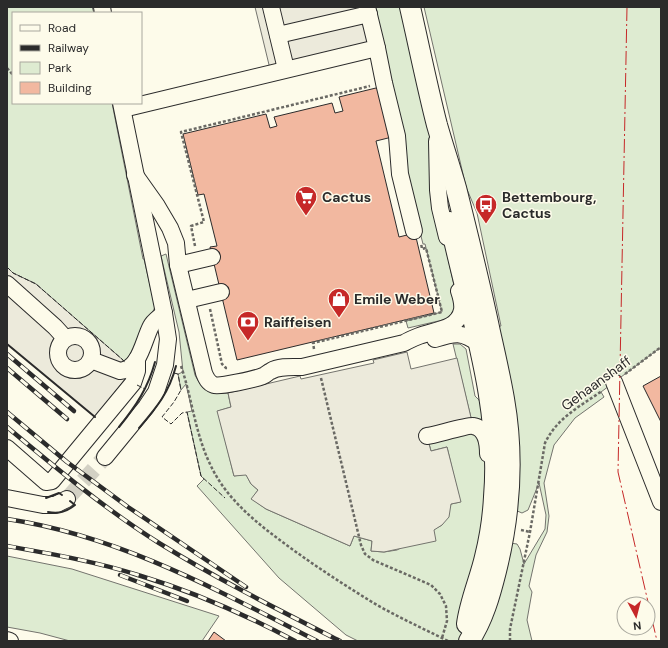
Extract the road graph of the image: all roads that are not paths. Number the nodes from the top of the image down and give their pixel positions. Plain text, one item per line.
1 (271, 7) edge
2 (410, 7) edge
3 (368, 10) edge
4 (278, 35) junction
5 (377, 48) junction
6 (286, 70) junction
7 (142, 102) edge
8 (122, 106) edge
9 (437, 125) junction
10 (135, 175) junction
11 (142, 206) junction
12 (414, 230) dead end
13 (205, 258) road end
14 (178, 265) junction
15 (7, 284) edge
16 (214, 294) road end
17 (187, 300) junction
18 (164, 313) junction
19 (65, 338) junction
20 (404, 343) junction
21 (479, 344) junction
22 (137, 359) junction
23 (91, 360) junction
24 (614, 382) road end
25 (427, 436) dead end
26 (7, 448) edge
27 (105, 457) tunnel mouth
28 (509, 460) junction
29 (7, 498) edge
30 (67, 499) tunnel mouth
31 (661, 502) edge
32 (492, 518) junction
33 (7, 640) edge
34 (10, 641) edge
35 (465, 641) edge
36 (469, 641) edge

1 - 4 street
2 - 9 main road
3 - 4 street
3 - 5 street
4 - 6 street
5 - 6 street
5 - 12 street
6 - 7 street
8 - 10 street
9 - 20 street
9 - 21 main road
9 - 28 main road
10 - 11 street
10 - 14 street
11 - 14 street
11 - 18 street
13 - 14 street
14 - 17 street
15 - 19 street
16 - 17 street
17 - 20 street
18 - 22 street
18 - 27 street
19 - 23 street
19 - 23 street
20 - 21 street
21 - 28 main road
21 - 32 main road
22 - 23 street
22 - 26 street
24 - 31 street
25 - 32 street
28 - 36 main road
29 - 30 street
32 - 35 main road
33 - 34 street

